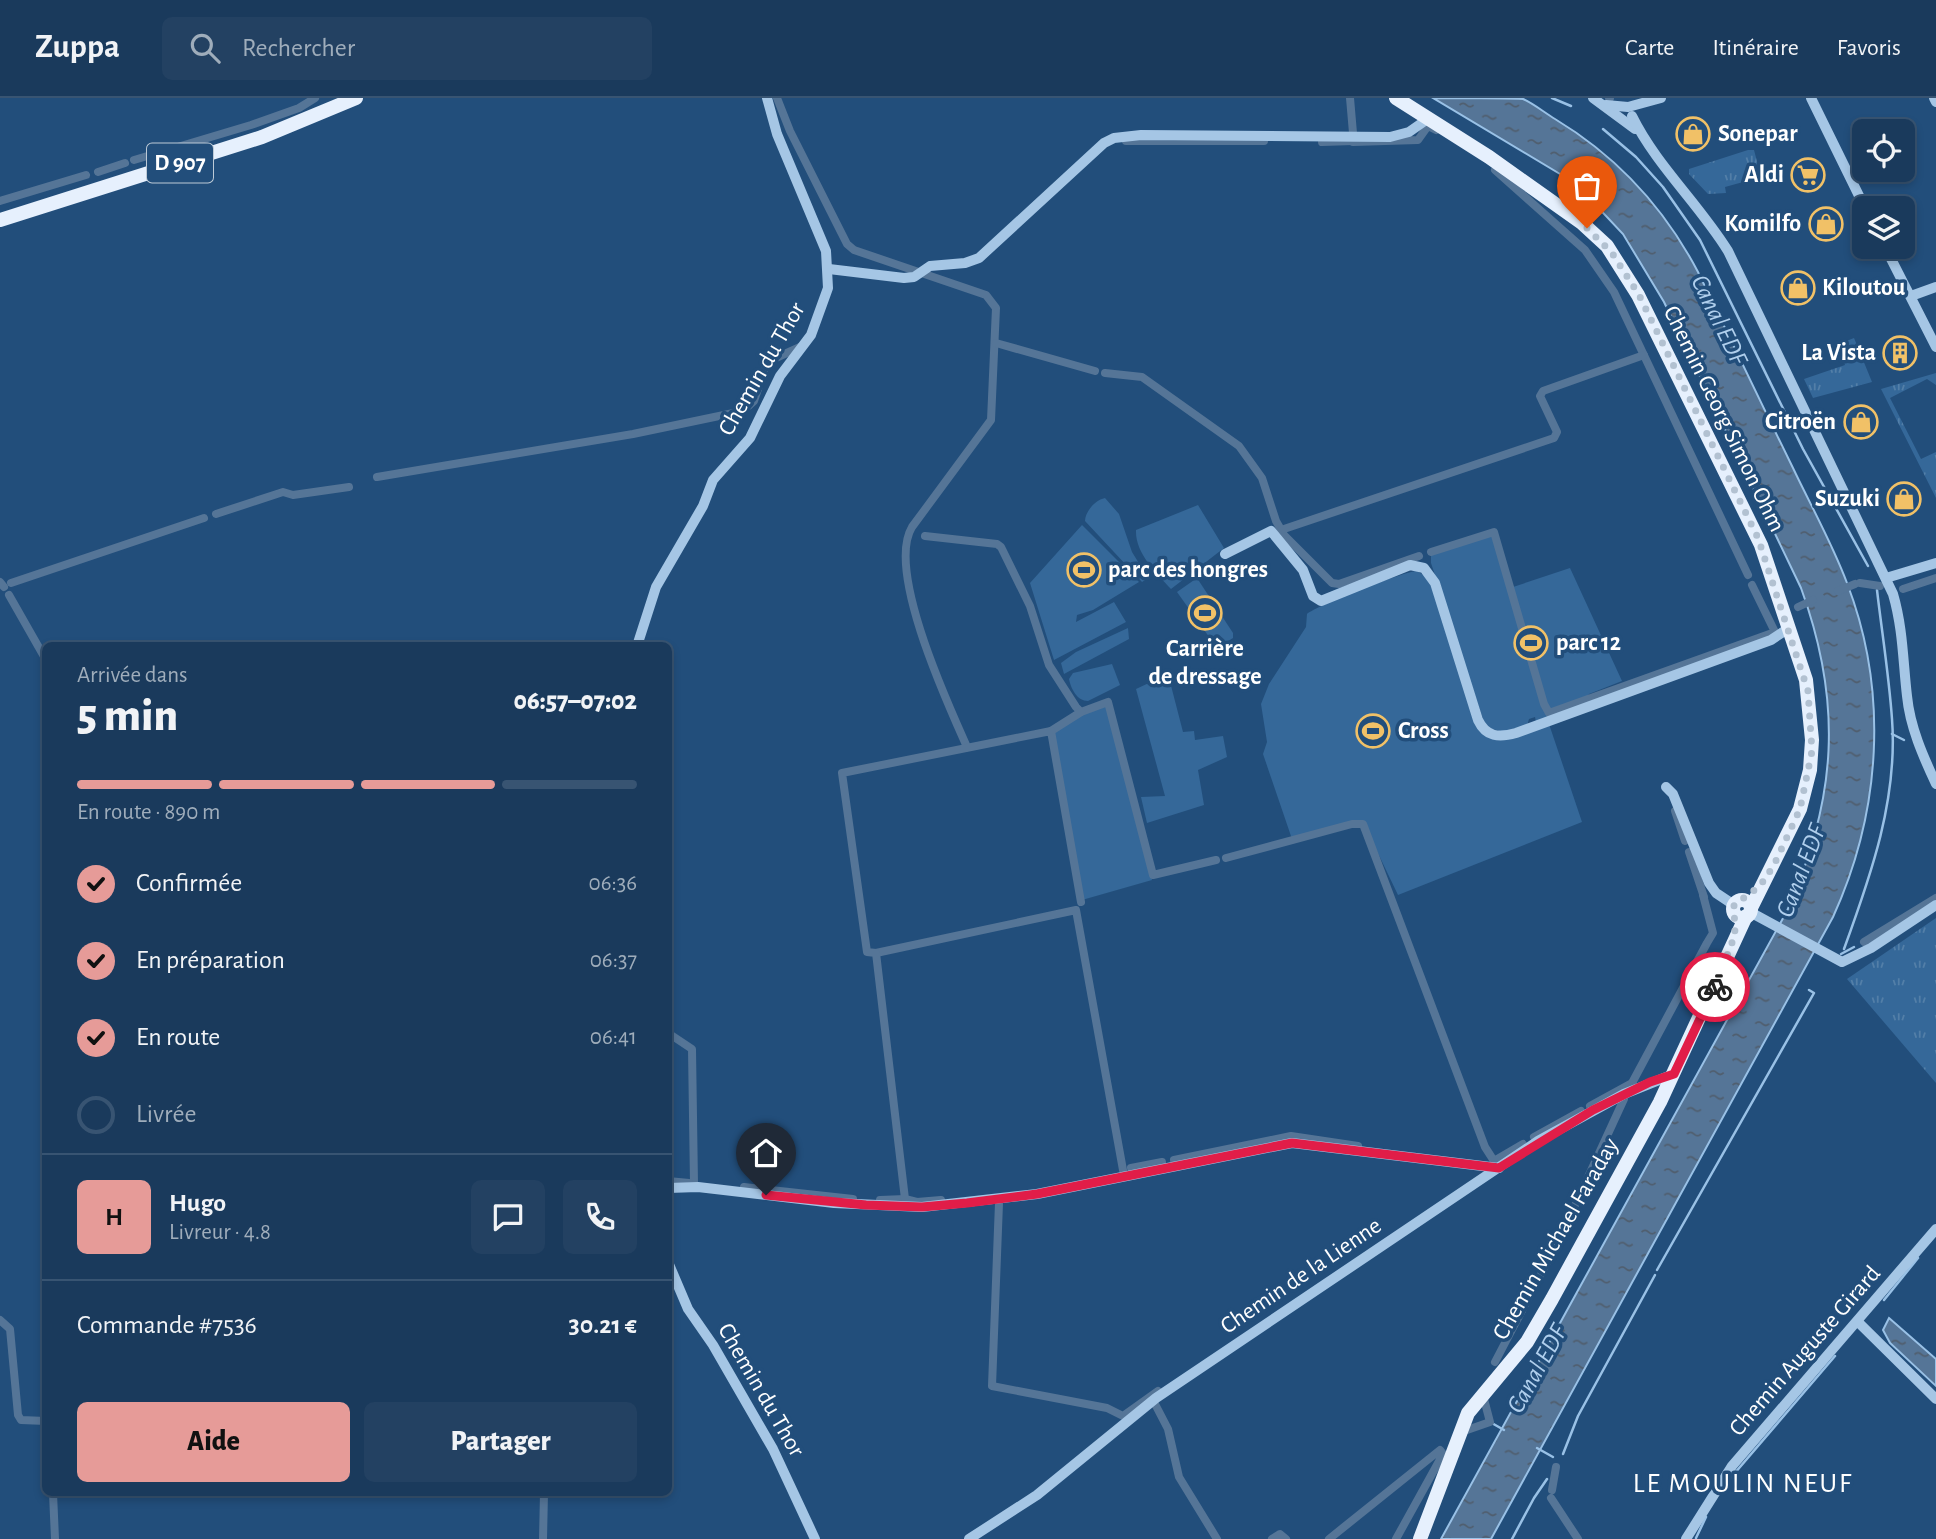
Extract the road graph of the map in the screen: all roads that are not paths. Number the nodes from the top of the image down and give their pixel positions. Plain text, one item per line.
1 (356, 98) edge
2 (767, 98) edge
3 (1396, 98) edge
4 (1661, 98) edge
5 (1811, 98) edge
6 (1598, 101) edge
7 (1626, 113) junction
8 (1429, 118) junction
9 (1860, 196) edge
10 (0, 220) edge
11 (1891, 259) edge
12 (829, 269) junction
13 (1936, 287) edge
14 (1911, 296) junction
15 (1936, 347) edge
16 (1225, 554) dead end
17 (1936, 563) edge
18 (1886, 578) junction
19 (1791, 634) junction
20 (639, 642) edge
21 (1936, 784) edge
22 (1666, 787) dead end
23 (1936, 905) edge
24 (1746, 911) junction
25 (1674, 1074) junction
26 (1499, 1168) junction
27 (672, 1188) edge
28 (1936, 1228) edge
29 (1926, 1242) junction
30 (1936, 1251) edge
31 (672, 1271) edge
32 (1858, 1322) junction
33 (1936, 1399) edge
34 (815, 1539) edge
35 (968, 1539) edge
36 (1420, 1539) edge
37 (1686, 1539) edge

1 - 10 main road, D 907
2 - 12 street, Chemin du Thor
3 - 8 main road, Chemin Georg Simon Ohm
4 - 7 street
5 - 9 street
6 - 7 street
7 - 18 street
8 - 12 street
8 - 19 main road, Chemin Georg Simon Ohm
11 - 14 street
12 - 20 street, Chemin du Thor
13 - 14 street
14 - 15 street
16 - 19 street
17 - 18 street
18 - 21 street
19 - 24 main road, Chemin Georg Simon Ohm
22 - 24 street
23 - 24 street
24 - 25 main road, Chemin Michael Faraday
25 - 26 street, Chemin de la Lienne
25 - 36 main road, Chemin Michael Faraday
26 - 27 street
26 - 35 street, Chemin de la Lienne
28 - 29 street, Chemin Auguste Girard
29 - 30 street
29 - 32 street, Chemin Auguste Girard
31 - 34 street, Chemin du Thor
32 - 33 street
32 - 37 street, Chemin Auguste Girard

